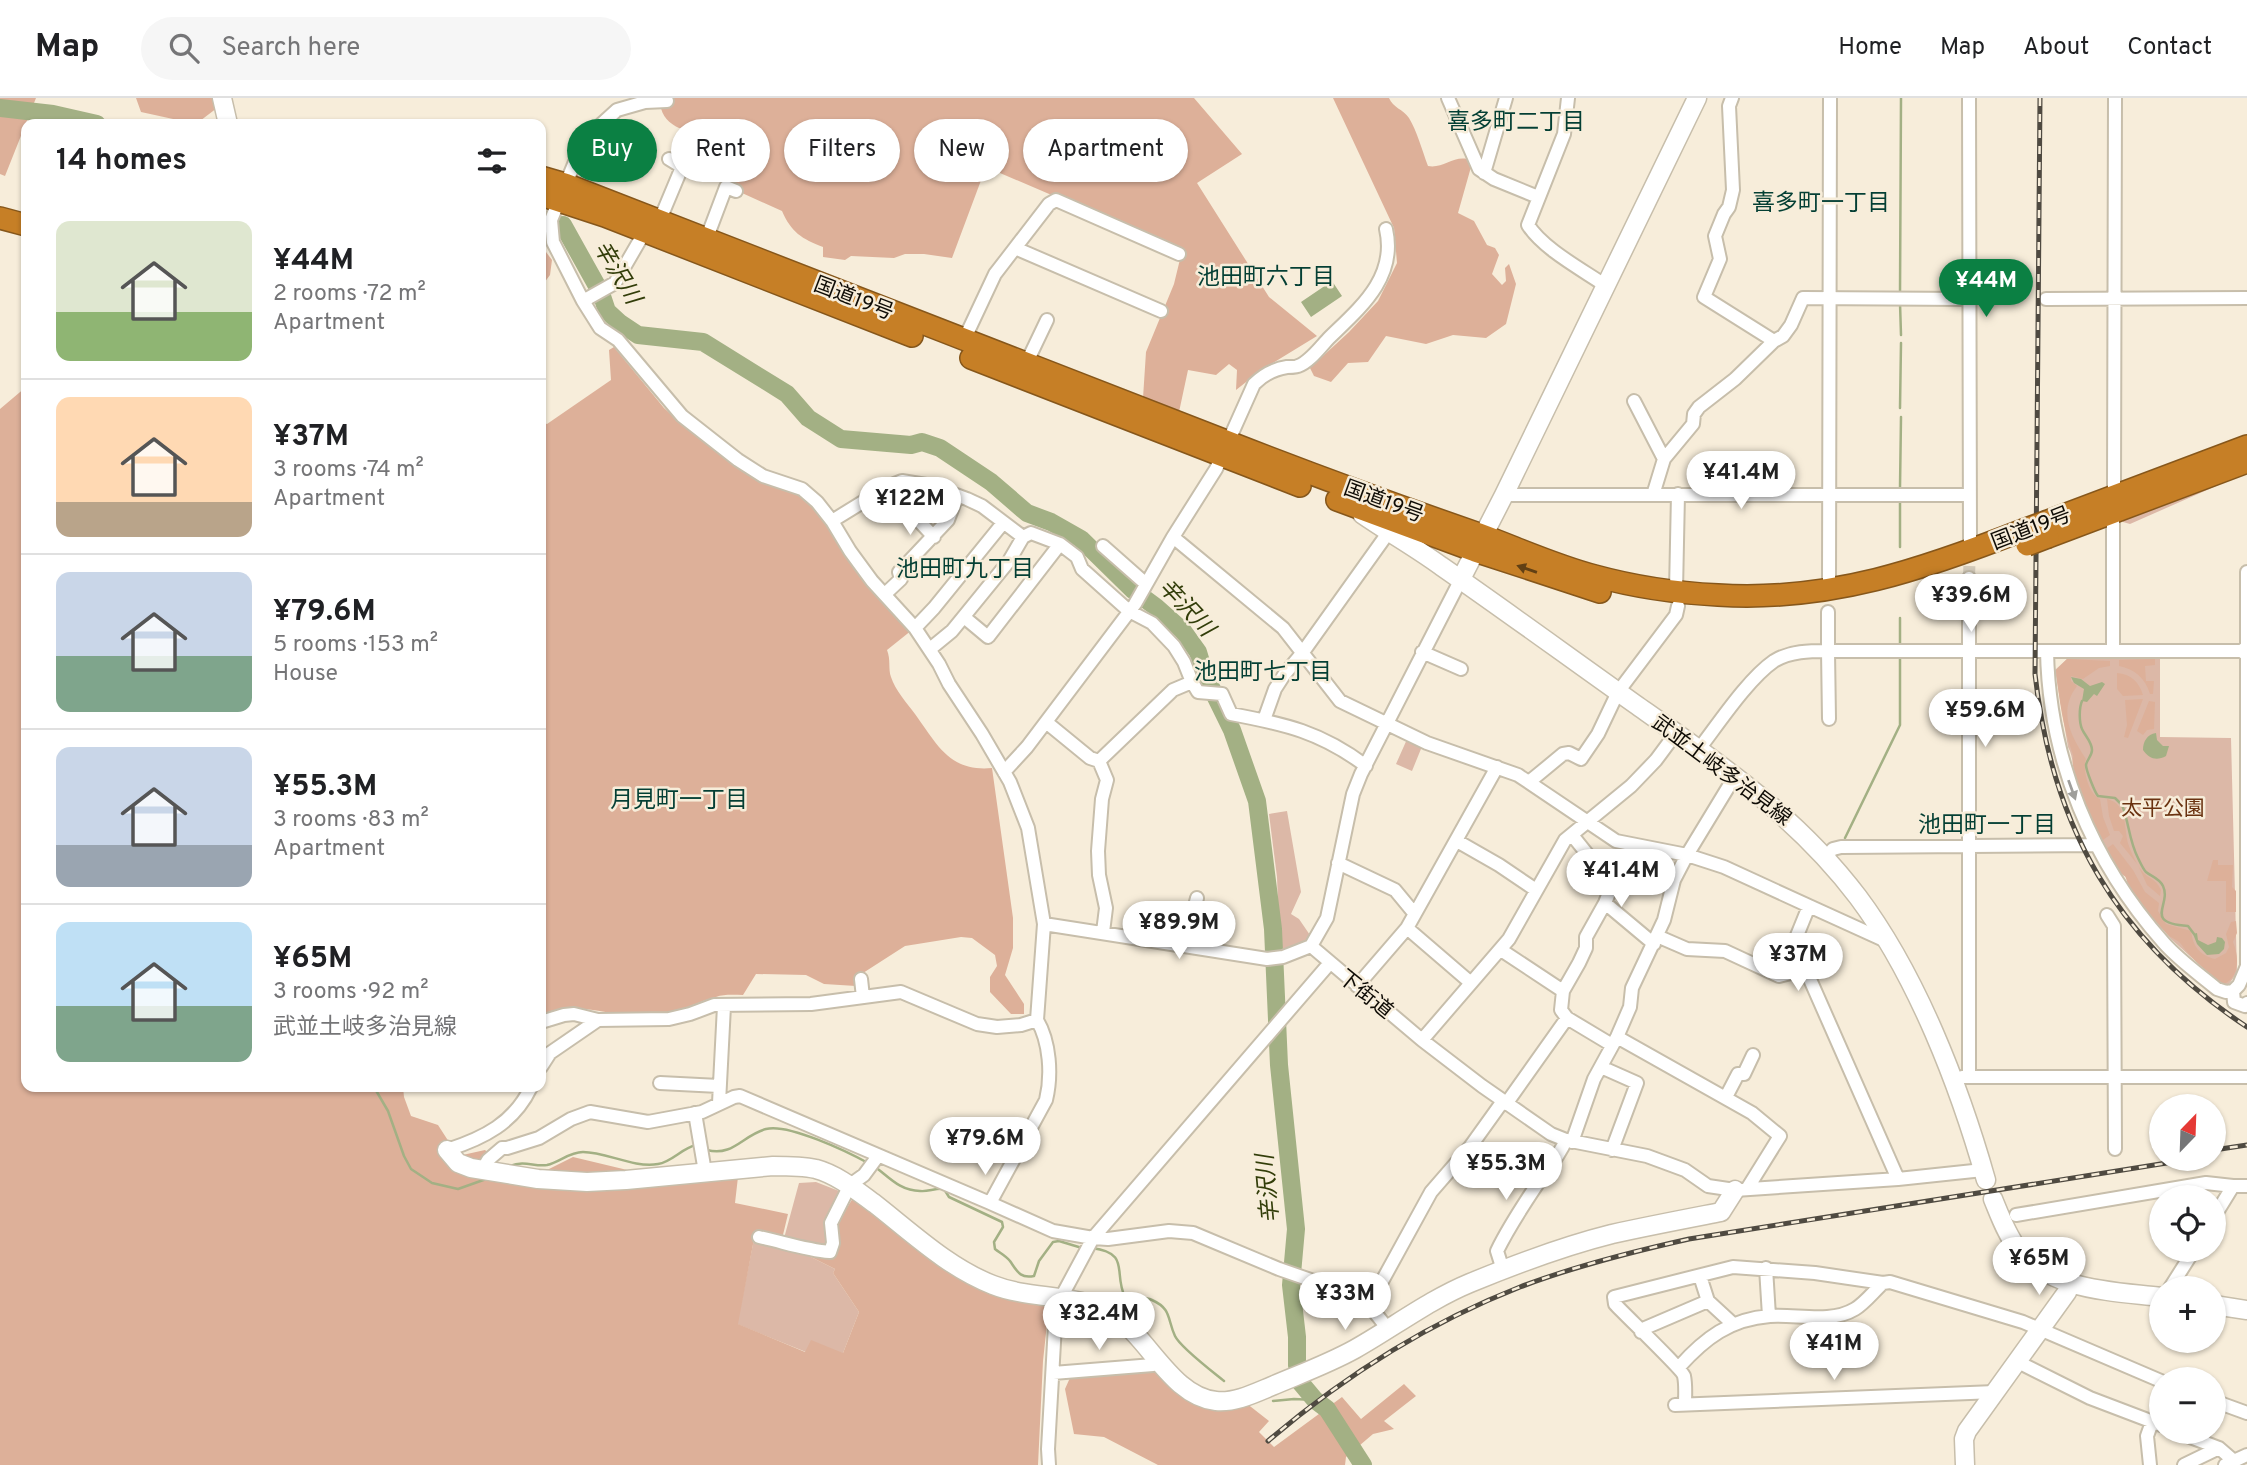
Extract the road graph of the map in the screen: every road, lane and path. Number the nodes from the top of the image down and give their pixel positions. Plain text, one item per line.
1 (222, 98) edge
2 (1448, 98) edge
3 (1506, 98) edge
4 (1568, 98) edge
5 (1698, 98) edge
6 (1732, 98) edge
7 (1829, 98) edge
8 (1969, 98) edge
9 (2115, 98) edge
10 (667, 101) dead end
11 (227, 119) edge
12 (669, 159) dead end
13 (1484, 173) junction
14 (736, 191) dead end
15 (555, 193) edge
16 (1538, 197) junction
17 (0, 204) edge
18 (21, 209) edge
19 (0, 218) edge
20 (21, 224) edge
21 (652, 227) junction
22 (1386, 229) dead end
23 (706, 240) junction
24 (1015, 248) junction
25 (1179, 254) dead end
26 (1606, 286) junction
27 (1829, 298) junction
28 (2247, 298) edge
29 (587, 299) junction
30 (1969, 299) junction
31 (2046, 299) dead end
32 (2115, 299) junction
33 (1161, 311) dead end
34 (1047, 320) dead end
35 (964, 340) junction
36 (1774, 341) junction
37 (1026, 364) junction
38 (1634, 401) dead end
39 (2247, 446) edge
40 (1225, 449) junction
41 (1664, 459) junction
42 (2247, 462) edge
43 (887, 487) junction
44 (2114, 489) dead end
45 (1678, 494) junction
46 (1829, 494) junction
47 (1504, 495) junction
48 (1653, 495) junction
49 (1969, 495) junction
50 (957, 496) junction
51 (1350, 505) junction
52 (2113, 520) dead end
53 (832, 521) junction
54 (1003, 523) junction
55 (2048, 529) junction
56 (1388, 533) junction
57 (934, 537) junction
58 (1023, 537) junction
59 (1173, 537) junction
60 (1479, 543) junction
61 (1970, 543) tunnel mouth
62 (1060, 544) junction
63 (1103, 546) dead end
64 (2247, 572) edge
65 (1969, 578) tunnel mouth
66 (1461, 579) junction
67 (1829, 583) dead end
68 (1146, 585) junction
69 (885, 594) junction
70 (1677, 599) junction
71 (1132, 607) junction
72 (1828, 612) dead end
73 (964, 617) junction
74 (915, 628) junction
75 (930, 649) junction
76 (1969, 650) junction
77 (1828, 651) junction
78 (2047, 651) junction
79 (2113, 651) junction
80 (2246, 651) edge
81 (1303, 652) junction
82 (1422, 652) junction
83 (1461, 669) dead end
84 (1192, 682) junction
85 (1618, 692) junction
86 (1829, 719) dead end
87 (1264, 720) junction
88 (1046, 722) junction
89 (1388, 724) junction
90 (1676, 733) junction
91 (1699, 749) junction
92 (1100, 761) junction
93 (1366, 766) junction
94 (1497, 767) junction
95 (1004, 772) junction
96 (1735, 776) junction
97 (1529, 782) junction
98 (1588, 822) junction
99 (1572, 835) junction
100 (1457, 841) junction
101 (2095, 845) junction
102 (1969, 847) junction
103 (2247, 848) edge
104 (1686, 855) junction
105 (1825, 858) junction
106 (1338, 863) junction
107 (1536, 890) junction
108 (1197, 898) dead end
109 (1605, 903) junction
110 (1810, 906) junction
111 (1414, 913) junction
112 (2107, 915) dead end
113 (1045, 924) junction
114 (1407, 928) junction
115 (1103, 932) junction
116 (1655, 940) junction
117 (1886, 941) junction
118 (1185, 945) junction
119 (1311, 946) junction
120 (1501, 950) junction
121 (1329, 964) junction
122 (2247, 967) edge
123 (1806, 969) junction
124 (861, 979) dead end
125 (1471, 983) junction
126 (1357, 986) junction
127 (1563, 990) junction
128 (863, 997) junction
129 (2238, 998) edge
130 (724, 1006) junction
131 (1567, 1018) junction
132 (546, 1020) edge
133 (598, 1020) junction
134 (1037, 1020) junction
135 (1422, 1040) junction
136 (1614, 1041) junction
137 (1753, 1055) dead end
138 (546, 1059) edge
139 (1601, 1067) junction
140 (1960, 1077) junction
141 (2115, 1077) junction
142 (2247, 1077) edge
143 (660, 1083) dead end
144 (719, 1086) junction
145 (529, 1092) edge
146 (1726, 1097) junction
147 (1505, 1102) junction
148 (719, 1103) junction
149 (695, 1113) junction
150 (510, 1118) junction
151 (1569, 1141) junction
152 (502, 1148) junction
153 (2115, 1149) dead end
154 (447, 1150) joint
155 (1612, 1150) junction
156 (875, 1162) junction
157 (482, 1170) junction
158 (705, 1172) junction
159 (1985, 1175) joint
160 (1898, 1179) junction
161 (850, 1185) junction
162 (2233, 1186) junction
163 (2247, 1186) edge
164 (1741, 1190) junction
165 (2226, 1197) edge
166 (1993, 1199) dead end
167 (990, 1203) junction
168 (2016, 1214) dead end
169 (759, 1237) dead end
170 (1089, 1245) junction
171 (1766, 1268) junction
172 (1503, 1270) junction
173 (1700, 1276) junction
174 (1882, 1283) junction
175 (2070, 1284) junction
176 (2149, 1295) edge
177 (1059, 1299) junction
178 (1708, 1301) junction
179 (1369, 1305) junction
180 (2226, 1307) edge
181 (2247, 1310) edge
182 (1769, 1316) junction
183 (1733, 1324) junction
184 (2041, 1328) junction
185 (1388, 1329) junction
186 (1641, 1332) junction
187 (1160, 1360) junction
188 (2018, 1362) junction
189 (1679, 1367) junction
190 (1053, 1373) junction
191 (2149, 1376) edge
192 (1995, 1392) junction
193 (2226, 1405) edge
194 (2247, 1413) edge
195 (2149, 1420) edge
196 (2149, 1433) edge
197 (2209, 1444) edge
198 (2219, 1448) junction
199 (2247, 1455) edge
200 (2230, 1463) edge
201 (1049, 1465) edge
202 (1965, 1465) edge
203 (2150, 1465) edge
204 (2184, 1465) edge

1 - 11 street
2 - 13 street
3 - 13 street
4 - 16 street
5 - 26 street
6 - 36 street
7 - 27 street
8 - 30 street
9 - 32 street
10 - 15 street
12 - 21 street
13 - 16 street
14 - 23 street
15 - 21 highway, 国道19号
15 - 29 street
16 - 26 street
17 - 18 highway
19 - 20 highway
21 - 23 highway, 国道19号
21 - 29 street
21 - 40 highway, 国道19号
22 - 40 street
23 - 35 highway, 国道19号
24 - 25 street
24 - 33 street
24 - 35 street
26 - 47 street
27 - 30 street
27 - 36 street
27 - 46 street
28 - 32 street
29 - 53 street
30 - 49 street
31 - 32 street
32 - 44 street
34 - 37 street
35 - 37 highway, 国道19号
36 - 41 street
37 - 40 highway, 国道19号
38 - 41 street
39 - 55 highway, 国道19号
40 - 51 highway, 国道19号
40 - 59 street
40 - 60 highway, 国道19号
41 - 48 street
42 - 55 highway, 国道19号
43 - 50 street
43 - 53 street
43 - 57 street
45 - 46 street
45 - 48 street
45 - 70 street
46 - 49 street
46 - 67 street
47 - 48 street
47 - 60 street
49 - 61 street
50 - 54 street
50 - 57 street
51 - 56 street, 武並土岐多治見線
51 - 60 highway, 国道19号
52 - 79 street
53 - 69 street
54 - 58 street
54 - 74 street
55 - 70 highway, 国道19号, bridge
56 - 66 street, 武並土岐多治見線
56 - 81 street
57 - 69 street
58 - 62 street
58 - 73 street
59 - 68 street
59 - 81 street
60 - 66 street
60 - 70 highway, 国道19号
62 - 71 street
62 - 73 street
63 - 68 street
64 - 80 street
65 - 76 street
66 - 82 street
66 - 85 street, 武並土岐多治見線
68 - 71 street
69 - 74 street
70 - 85 street
71 - 84 street
71 - 88 street
72 - 77 street
73 - 75 street
74 - 75 street
75 - 95 street
76 - 77 street
76 - 78 street
76 - 102 street
77 - 86 street
77 - 91 street
78 - 79 street
78 -> 101 street
79 - 80 street
80 - 103 street
81 - 87 street
81 - 89 street
82 - 83 street
82 - 89 street
84 - 87 street
84 - 92 street
85 - 90 street, 武並土岐多治見線
85 - 97 street
87 - 93 street
88 - 92 street
88 - 95 street
89 - 93 street
89 - 94 street
90 - 91 street, 武並土岐多治見線
90 - 98 street
91 - 96 street, 武並土岐多治見線
92 - 115 street
93 - 106 street
94 - 97 street
94 - 100 street
95 - 113 street
96 - 104 street
96 - 105 street, 武並土岐多治見線
97 - 98 street
98 - 99 street
98 - 104 street
99 - 107 street
99 - 109 street
100 - 107 street
100 - 111 street
101 - 102 street
101 - 129 street
102 - 105 street
102 - 140 street
103 - 122 street
104 - 110 street
104 - 116 street
105 - 117 street, 武並土岐多治見線
106 - 111 street
106 - 119 street
107 - 120 street
108 - 118 street
109 - 116 street
109 - 127 street
110 - 117 street
110 - 123 street
111 - 114 street
112 - 141 street
113 - 115 street
113 - 134 street
114 - 125 street
114 - 126 street
115 - 118 street
116 - 123 street
116 - 136 street
117 - 140 street, 武並土岐多治見線
118 - 119 street
119 - 121 street, 下街道
120 - 125 street
120 - 127 street
121 - 126 street, 下街道
121 - 170 street
122 - 129 street
123 - 160 street
124 - 128 street
125 - 135 street
126 - 135 street, 下街道
127 - 131 street
128 - 130 street
128 - 134 street
130 - 133 street
130 - 144 street
131 - 136 street
131 - 147 street
132 - 133 street
133 - 138 street
134 - 167 street
135 - 147 street, 下街道
136 - 139 street
136 - 146 street
137 - 146 street
139 - 151 street
139 - 155 street
140 - 141 street
140 - 159 street, 武並土岐多治見線
141 - 142 street
141 - 153 street
143 - 144 street
144 - 148 street
145 - 150 street
146 - 164 street
147 - 151 street, 下街道
147 - 179 street
148 - 149 street
148 - 156 street
149 - 152 street
149 - 158 street
150 - 152 street
150 - 154 street
151 - 155 street, 下街道
151 - 172 street
152 - 157 street
154 - 157 street
155 - 164 street, 下街道
156 - 161 street
156 - 167 street
157 - 158 street
158 - 161 street
159 - 160 street, 下街道
160 - 164 street, 下街道
161 - 169 street
161 - 177 street
162 - 163 street
162 - 165 street
162 - 168 street
164 - 172 street
166 - 175 street
167 - 170 street
170 - 177 street
170 - 179 street
171 - 173 street
171 - 174 street
171 - 182 street
172 - 185 street
173 - 178 street
173 - 186 street
174 - 182 street
174 - 184 street
175 - 176 street
175 - 184 street
177 - 187 street
177 - 190 street
178 - 183 street
178 - 186 street
179 - 185 street
180 - 181 street
182 - 183 street
183 - 189 street
184 - 188 street
184 - 191 street
185 - 187 street
186 - 189 street
187 - 190 street
188 - 192 street
188 - 195 street
189 - 192 street
190 - 201 street
192 - 202 street
193 - 194 street
196 - 203 street
197 - 198 street
198 - 200 street
198 - 204 street
199 - 200 street

